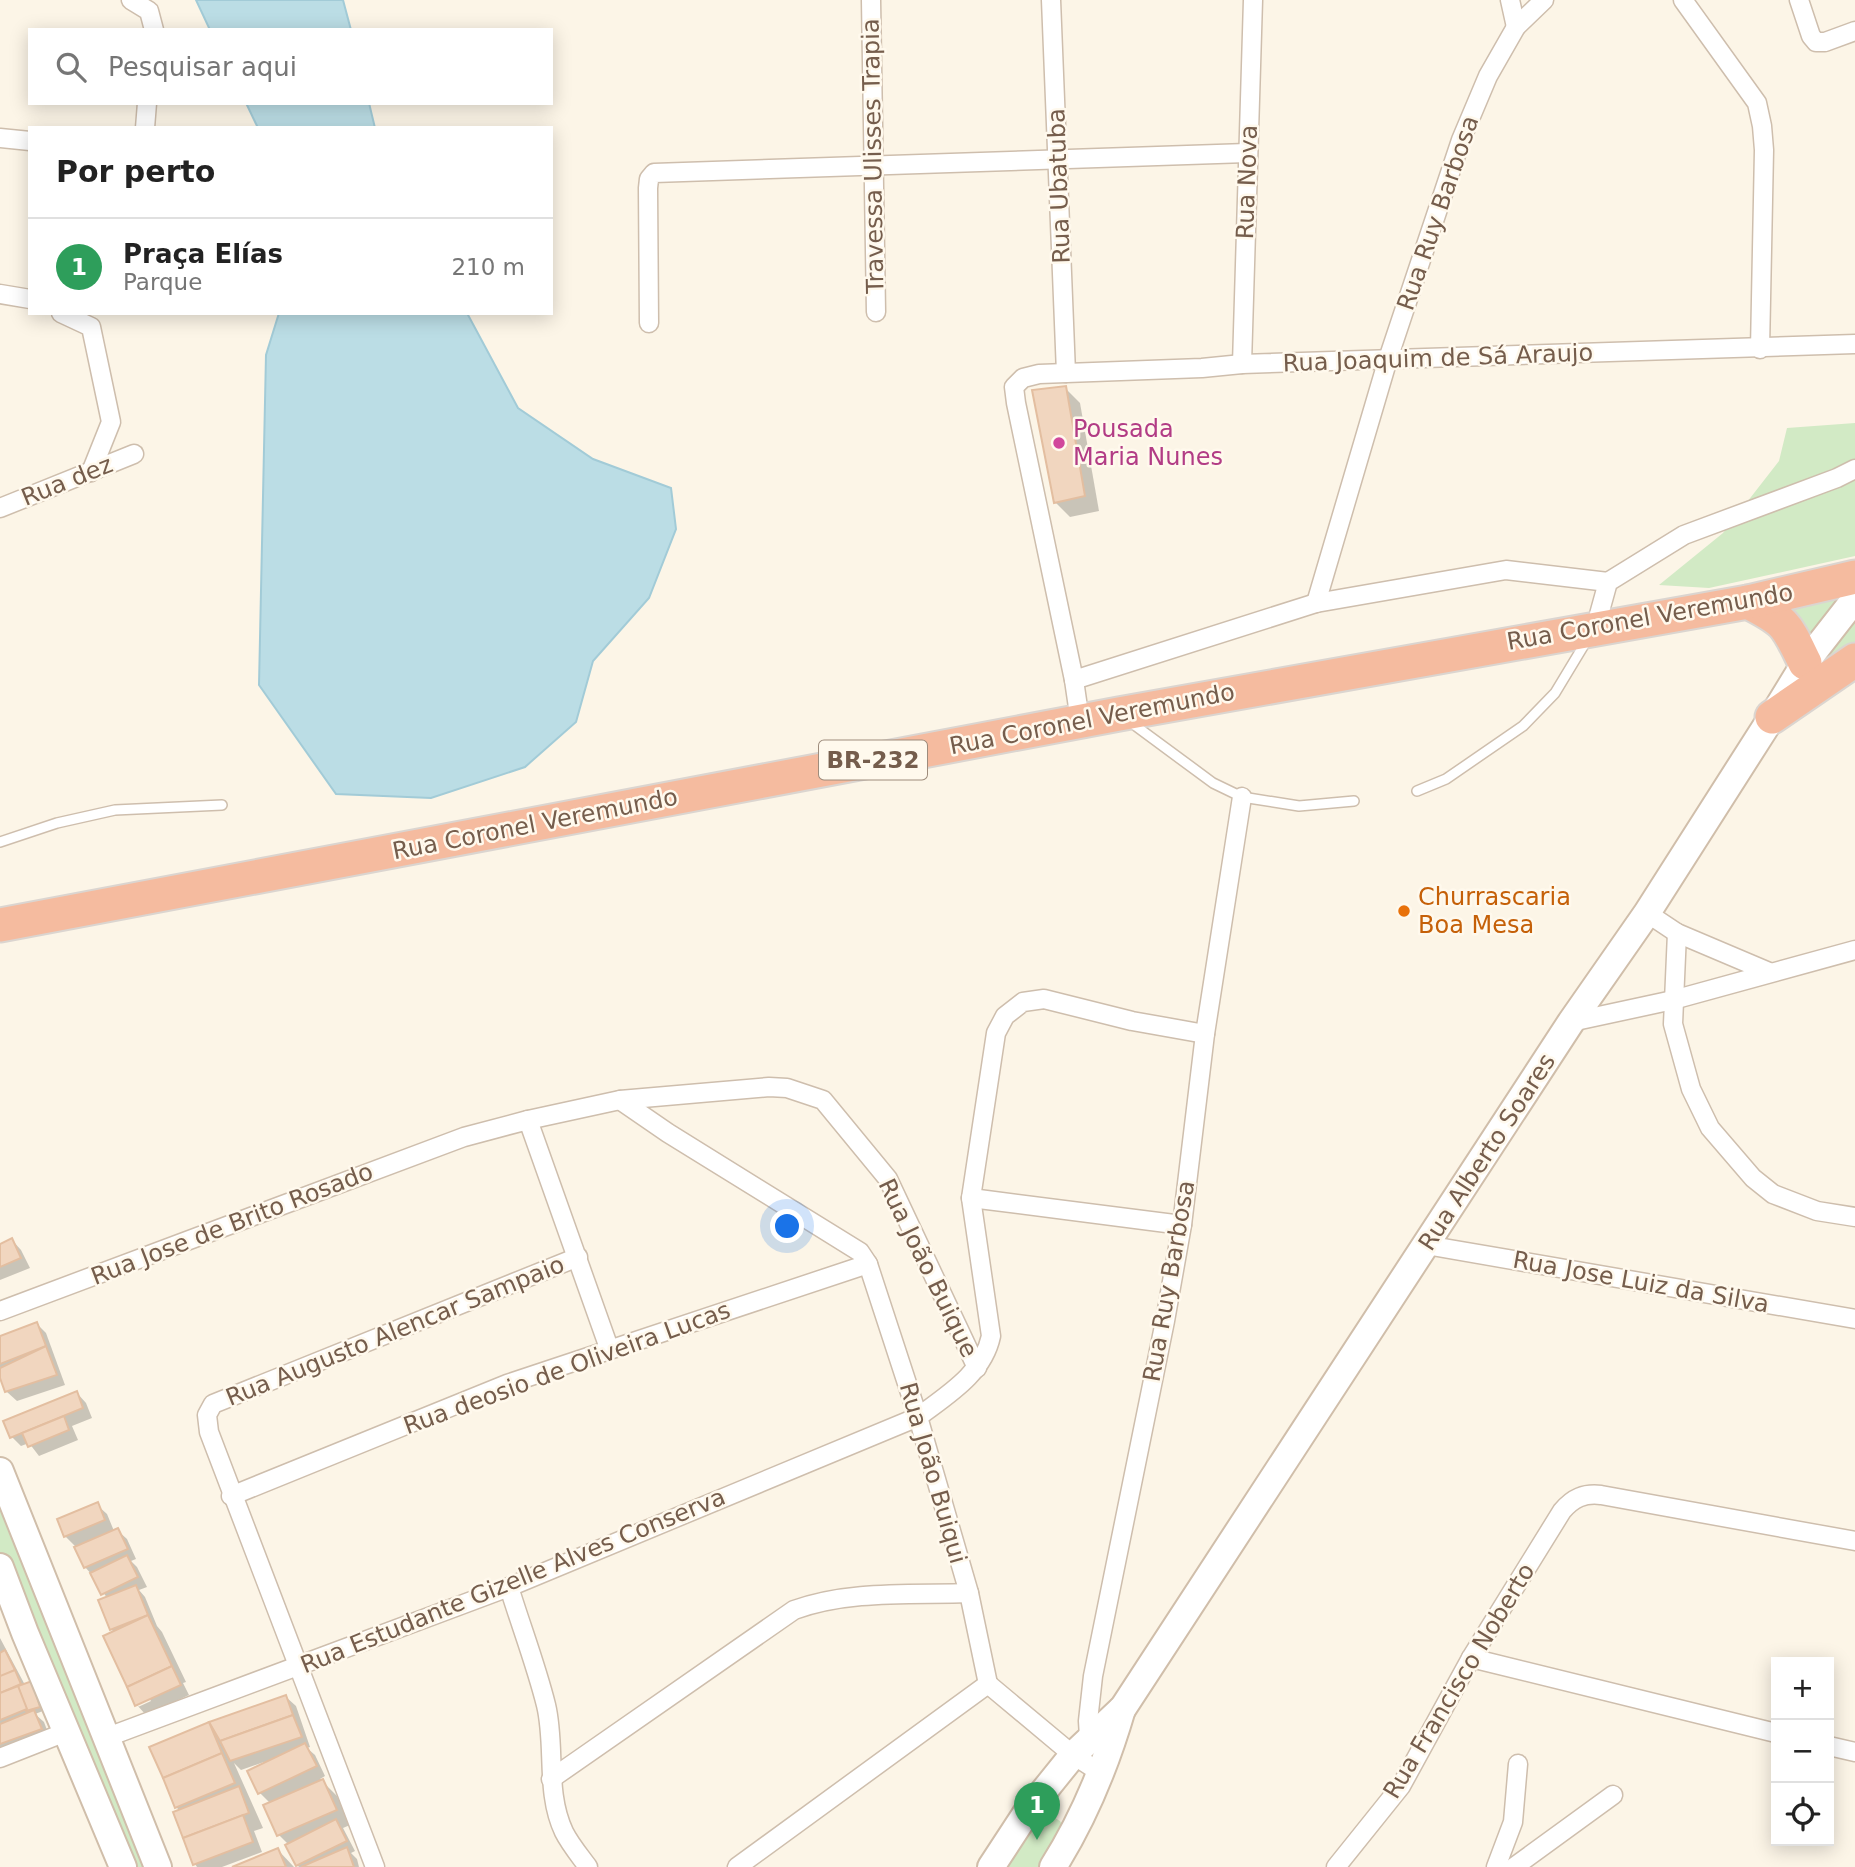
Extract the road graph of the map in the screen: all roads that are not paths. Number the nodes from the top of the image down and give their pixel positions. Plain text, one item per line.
1 (131, 0) edge
2 (871, 0) edge
3 (1051, 0) edge
4 (1253, 0) edge
5 (1510, 0) edge
6 (1545, 0) edge
7 (1683, 0) edge
8 (1799, 0) edge
9 (1516, 27) junction
10 (153, 28) edge
11 (1855, 31) edge
12 (147, 105) edge
13 (145, 126) edge
14 (0, 138) edge
15 (28, 141) edge
16 (1247, 153) junction
17 (1059, 160) junction
18 (873, 166) junction
19 (0, 294) edge
20 (28, 299) edge
21 (876, 312) dead end
22 (65, 315) edge
23 (649, 323) dead end
24 (1855, 344) edge
25 (1760, 349) junction
26 (1388, 359) junction
27 (1242, 364) junction
28 (1066, 373) junction
29 (135, 454) dead end
30 (1855, 469) edge
31 (91, 472) junction
32 (0, 508) edge
33 (1855, 578) edge
34 (1608, 582) junction
35 (1855, 599) edge
36 (1748, 602) junction
37 (1316, 603) junction
38 (1595, 629) junction
39 (1855, 660) edge
40 (1805, 663) junction
41 (1074, 680) junction
42 (1119, 714) junction
43 (1772, 717) junction
44 (1080, 721) junction
45 (1417, 791) dead end
46 (1242, 797) junction
47 (1354, 801) dead end
48 (222, 805) dead end
49 (0, 842) edge
50 (1647, 913) junction
51 (0, 925) edge
52 (1676, 933) junction
53 (1855, 950) edge
54 (1769, 972) junction
55 (1673, 1000) junction
56 (1571, 1022) junction
57 (1205, 1034) junction
58 (620, 1100) junction
59 (528, 1119) junction
60 (464, 1138) joint
61 (971, 1198) junction
62 (1855, 1217) edge
63 (1182, 1225) junction
64 (1426, 1245) junction
65 (578, 1257) junction
66 (868, 1264) junction
67 (0, 1311) edge
68 (1855, 1319) edge
69 (609, 1349) junction
70 (977, 1368) junction
71 (918, 1417) junction
72 (0, 1471) edge
73 (231, 1496) junction
74 (1855, 1541) edge
75 (0, 1567) edge
76 (509, 1587) junction
77 (969, 1592) junction
78 (1471, 1658) junction
79 (299, 1667) junction
80 (988, 1684) junction
81 (66, 1732) junction
82 (1771, 1732) edge
83 (105, 1738) junction
84 (1834, 1747) edge
85 (1855, 1752) edge
86 (1093, 1755) junction
87 (0, 1758) edge
88 (1518, 1764) dead end
89 (551, 1779) junction
90 (1614, 1795) dead end
91 (123, 1867) edge
92 (158, 1867) edge
93 (375, 1867) edge
94 (588, 1867) edge
95 (737, 1867) edge
96 (991, 1867) edge
97 (1053, 1867) edge
98 (1336, 1867) edge
99 (1496, 1867) edge
100 (1514, 1867) edge

1 - 10 street
2 - 18 street, Travessa Ulisses Trapia
3 - 17 street, Rua Ubatuba
4 - 16 street, Rua Nova
5 - 9 street
6 - 9 street, Rua Ruy Barbosa
7 - 25 street
8 - 11 street
9 - 26 street, Rua Ruy Barbosa
12 - 13 street
14 - 15 street
16 - 17 street
16 - 27 street, Rua Nova
17 - 18 street
17 - 28 street, Rua Ubatuba
18 - 21 street, Travessa Ulisses Trapia
18 - 23 street
19 - 20 street
22 - 31 street
24 - 25 street, Rua Joaquim de Sá Araujo
25 - 26 street, Rua Joaquim de Sá Araujo
26 - 27 street, Rua Joaquim de Sá Araujo
26 - 37 street, Rua Ruy Barbosa
27 - 28 street, Rua Joaquim de Sá Araujo
28 - 41 street, Rua Joaquim de Sá Araujo
29 - 31 street, Rua dez
30 - 34 street
31 - 32 street, Rua dez
33 - 36 highway, Rua Coronel Veremundo / BR-232
34 - 37 street
34 - 38 street
35 - 40 main road, Rua Alberto Soares
36 - 38 highway, Rua Coronel Veremundo / BR-232
36 - 40 highway
37 - 41 street
38 - 42 highway, Rua Coronel Veremundo / BR-232
38 - 45 lane
39 - 43 highway
40 - 43 main road, Rua Alberto Soares
41 - 44 street
42 - 44 highway, Rua Coronel Veremundo / BR-232
42 - 46 lane
43 - 50 main road, Rua Alberto Soares
44 - 51 highway, Rua Coronel Veremundo / BR-232
46 - 47 lane
46 - 57 street, Rua Ruy Barbosa
48 - 49 lane
50 - 52 street
50 - 56 main road, Rua Alberto Soares
52 - 54 street
52 - 55 street
53 - 54 street
54 - 55 street
55 - 56 street
55 - 62 street
56 - 64 main road, Rua Alberto Soares
57 - 61 street
57 - 63 street, Rua Ruy Barbosa
58 - 59 street, Rua João Buique
58 - 66 street
58 - 70 street, Rua João Buique
59 - 60 street, Rua João Buique
59 - 65 street
60 - 67 street, Rua Jose de Brito Rosado
61 - 63 street
61 - 70 street
63 - 86 street, Rua Ruy Barbosa
64 - 68 street, Rua Jose Luiz da Silva
64 - 86 main road, Rua Alberto Soares
65 - 69 street
65 - 73 street, Rua Augusto Alencar Sampaio
66 - 69 street, Rua deosio de Oliveira Lucas
66 - 71 street, Rua João Buiqui
69 - 73 street, Rua deosio de Oliveira Lucas
70 - 71 street, Rua Estudante Gizelle Alves Conserva
71 - 76 street, Rua Estudante Gizelle Alves Conserva
71 - 77 street, Rua João Buiqui
72 - 83 main road
73 - 79 street
74 - 78 street, Rua Francisco Noberto
75 - 81 main road
76 - 79 street, Rua Estudante Gizelle Alves Conserva
76 - 89 street
77 - 80 street, Rua João Buiqui
77 - 89 street
78 - 82 street
78 - 98 street, Rua Francisco Noberto
79 - 83 street, Rua Estudante Gizelle Alves Conserva
79 - 93 street
80 - 86 street
80 - 95 street
81 - 87 street
81 - 91 main road
83 - 92 main road
84 - 85 street
86 - 96 main road, Rua Alberto Soares
86 - 97 main road, Rua Alberto Soares
88 - 99 street
89 - 94 street
90 - 100 street

